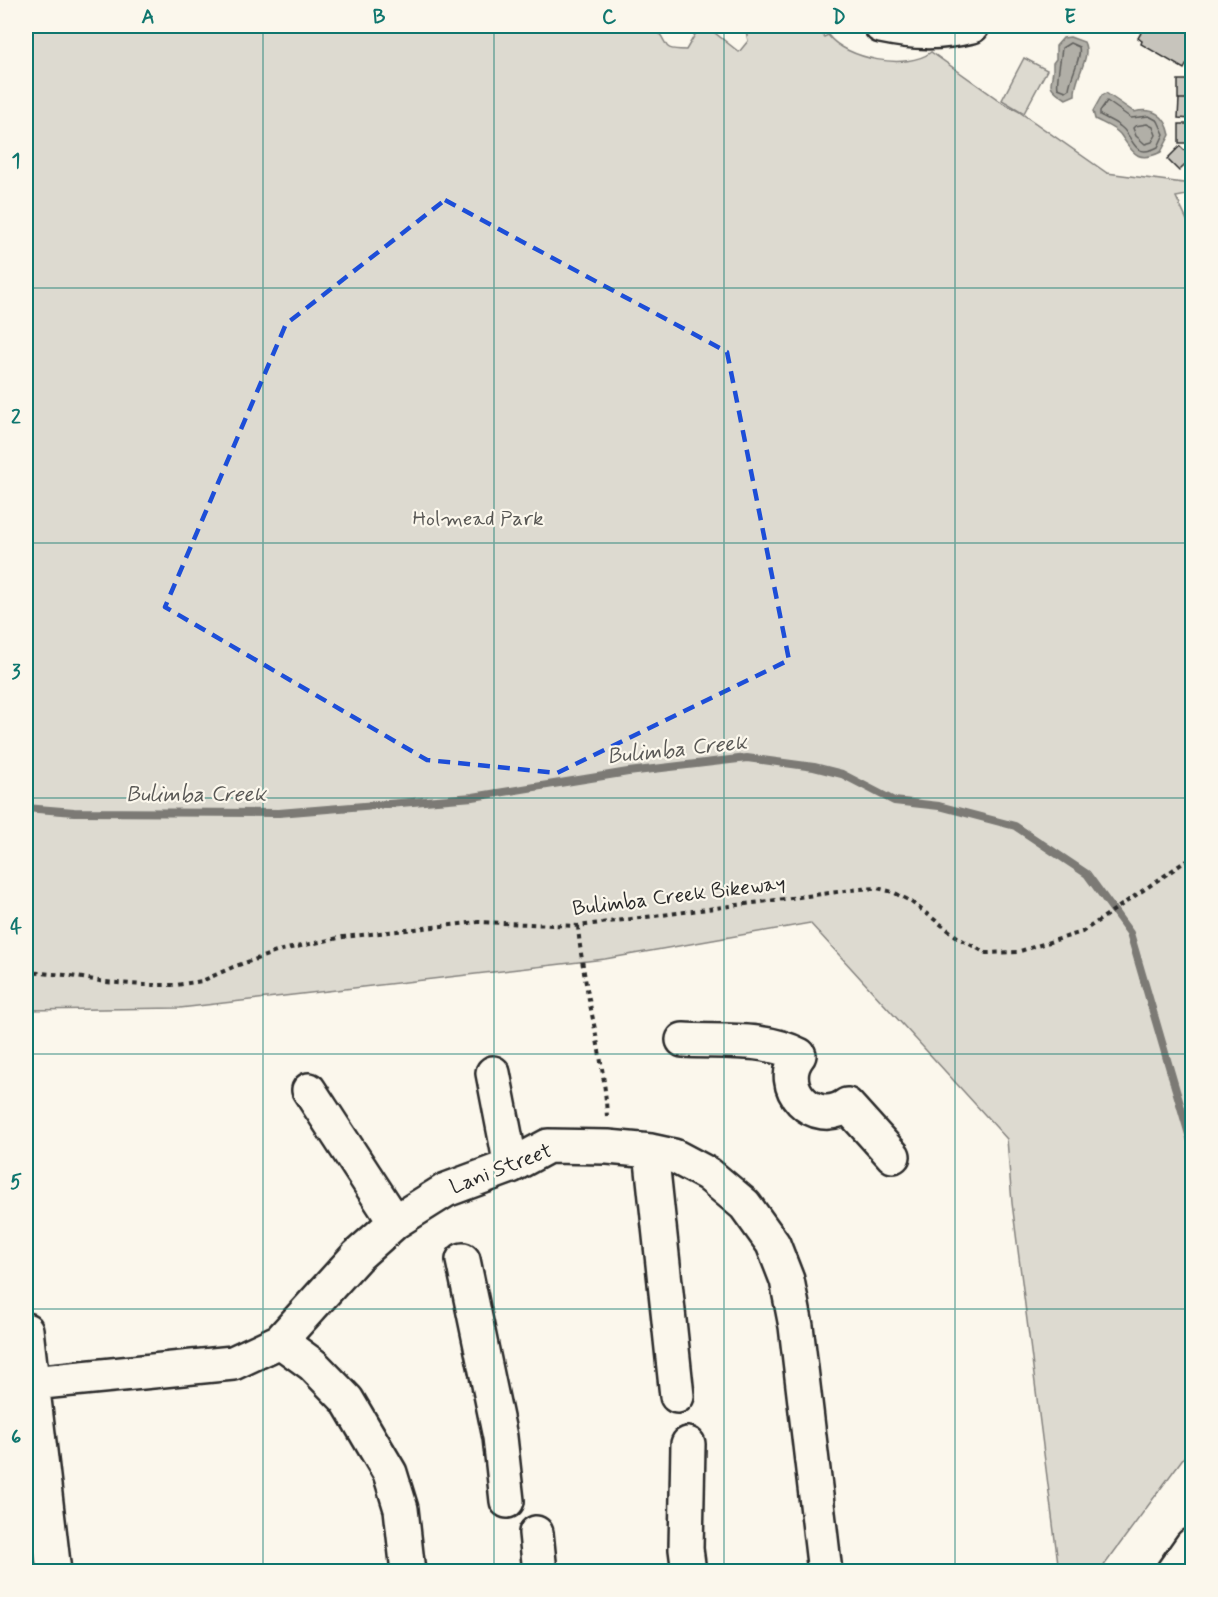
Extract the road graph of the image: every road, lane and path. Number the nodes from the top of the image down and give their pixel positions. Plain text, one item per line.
1 (881, 26) edge
2 (972, 26) edge
3 (1192, 859) edge
4 (578, 926) junction
5 (26, 972) edge
6 (683, 1040) dead end
7 (493, 1072) dead end
8 (309, 1090) dead end
9 (608, 1147) junction
10 (651, 1151) junction
11 (893, 1156) dead end
12 (511, 1166) junction
13 (395, 1222) junction
14 (463, 1260) dead end
15 (26, 1329) edge
16 (280, 1341) junction
17 (32, 1383) junction
18 (677, 1396) dead end
19 (688, 1444) dead end
20 (507, 1500) dead end
21 (536, 1533) dead end
22 (1192, 1545) edge
23 (54, 1572) edge
24 (408, 1572) edge
25 (540, 1572) edge
26 (689, 1572) edge
27 (825, 1572) edge
28 (1173, 1572) edge

1 - 2 street
3 - 4 path, Bulimba Creek Bikeway
4 - 5 path, Bulimba Creek Bikeway
4 - 9 path
6 - 11 street
7 - 12 street
8 - 13 street
9 - 10 street, Lani Street
9 - 12 street, Lani Street
10 - 18 street
10 - 27 street, Lani Street
12 - 13 street, Lani Street
13 - 16 street, Lani Street
14 - 20 street
15 - 17 street
16 - 17 street, Lani Street
16 - 24 street
17 - 23 street
19 - 26 street
21 - 25 street
22 - 28 street

